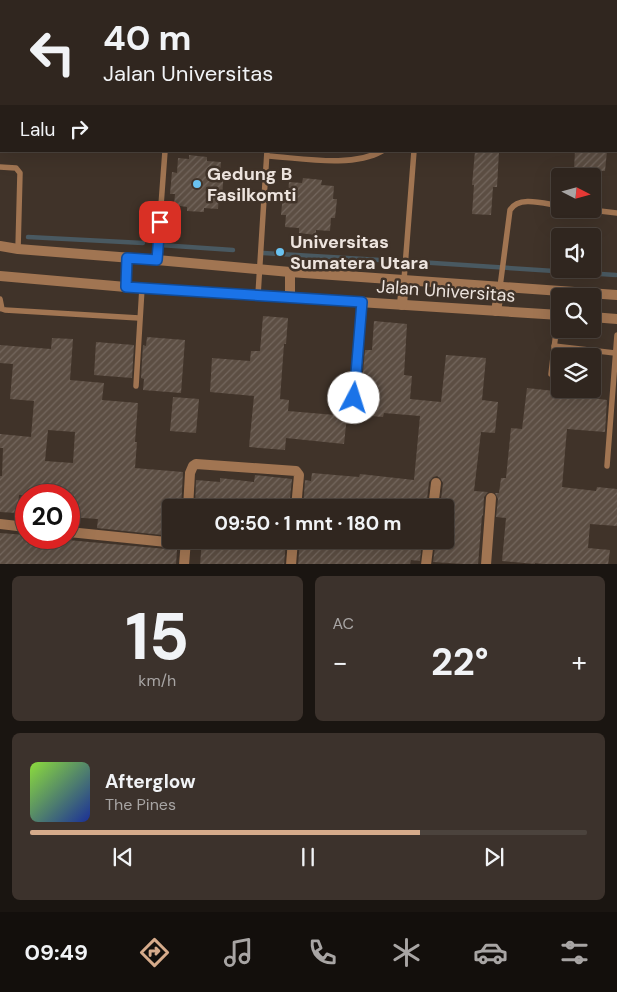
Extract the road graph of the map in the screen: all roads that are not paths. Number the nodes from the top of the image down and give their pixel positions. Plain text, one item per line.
1 (165, 152) edge
2 (321, 152) edge
3 (380, 152) edge
4 (414, 152) edge
5 (267, 154) edge
6 (321, 160) junction
7 (0, 167) edge
8 (551, 205) edge
9 (601, 211) edge
10 (617, 213) edge
11 (0, 246) edge
12 (18, 249) junction
13 (127, 258) junction
14 (157, 260) junction
15 (259, 270) junction
16 (290, 272) junction
17 (0, 276) edge
18 (404, 280) junction
19 (126, 287) junction
20 (500, 287) junction
21 (142, 288) junction
22 (258, 295) junction
23 (617, 295) edge
24 (290, 298) junction
25 (0, 299) edge
26 (362, 302) junction
27 (402, 305) junction
28 (496, 311) junction
29 (551, 314) edge
30 (139, 318) junction
31 (601, 318) edge
32 (617, 319) edge
33 (617, 335) edge
34 (555, 338) edge
35 (554, 346) joint
36 (615, 353) junction
37 (136, 386) dead end
38 (354, 398) dead end
39 (607, 466) dead end
40 (436, 483) dead end
41 (491, 498) dead end
42 (189, 499) edge
43 (297, 499) edge
44 (434, 499) edge
45 (0, 524) edge
46 (15, 526) edge
47 (80, 533) edge
48 (162, 540) edge
49 (185, 549) edge
50 (292, 549) edge
51 (428, 549) edge
52 (184, 564) edge
53 (291, 564) edge
54 (426, 564) edge
55 (486, 564) edge

1 - 14 lane
2 - 6 lane
3 - 6 lane
4 - 18 lane
5 - 6 lane
5 - 15 lane
7 - 12 lane
8 - 20 lane
9 - 10 lane
11 - 12 street, Jalan Universitas
12 - 13 street, Jalan Universitas
13 - 14 street, Jalan Universitas
13 - 19 street
14 - 15 street, Jalan Universitas
15 - 16 street, Jalan Universitas
15 - 22 lane
16 - 18 street, Jalan Universitas
16 - 24 street
17 - 19 street, Jalan Universitas
18 - 20 street, Jalan Universitas
18 - 27 street
19 - 21 street, Jalan Universitas
20 - 23 street, Jalan Universitas
20 - 28 street
21 - 22 street, Jalan Universitas
21 - 30 lane
22 - 24 street, Jalan Universitas
24 - 26 street, Jalan Universitas
25 - 30 lane
26 - 27 street, Jalan Universitas
26 - 38 lane
27 - 28 street, Jalan Universitas
28 - 29 street, Jalan Universitas
30 - 37 lane
31 - 32 street
33 - 36 lane
34 - 35 lane
35 - 36 lane
36 - 39 lane
40 - 44 street
41 - 55 street
42 - 43 street
45 - 46 street
47 - 48 street
49 - 52 street
50 - 53 street
51 - 54 street

